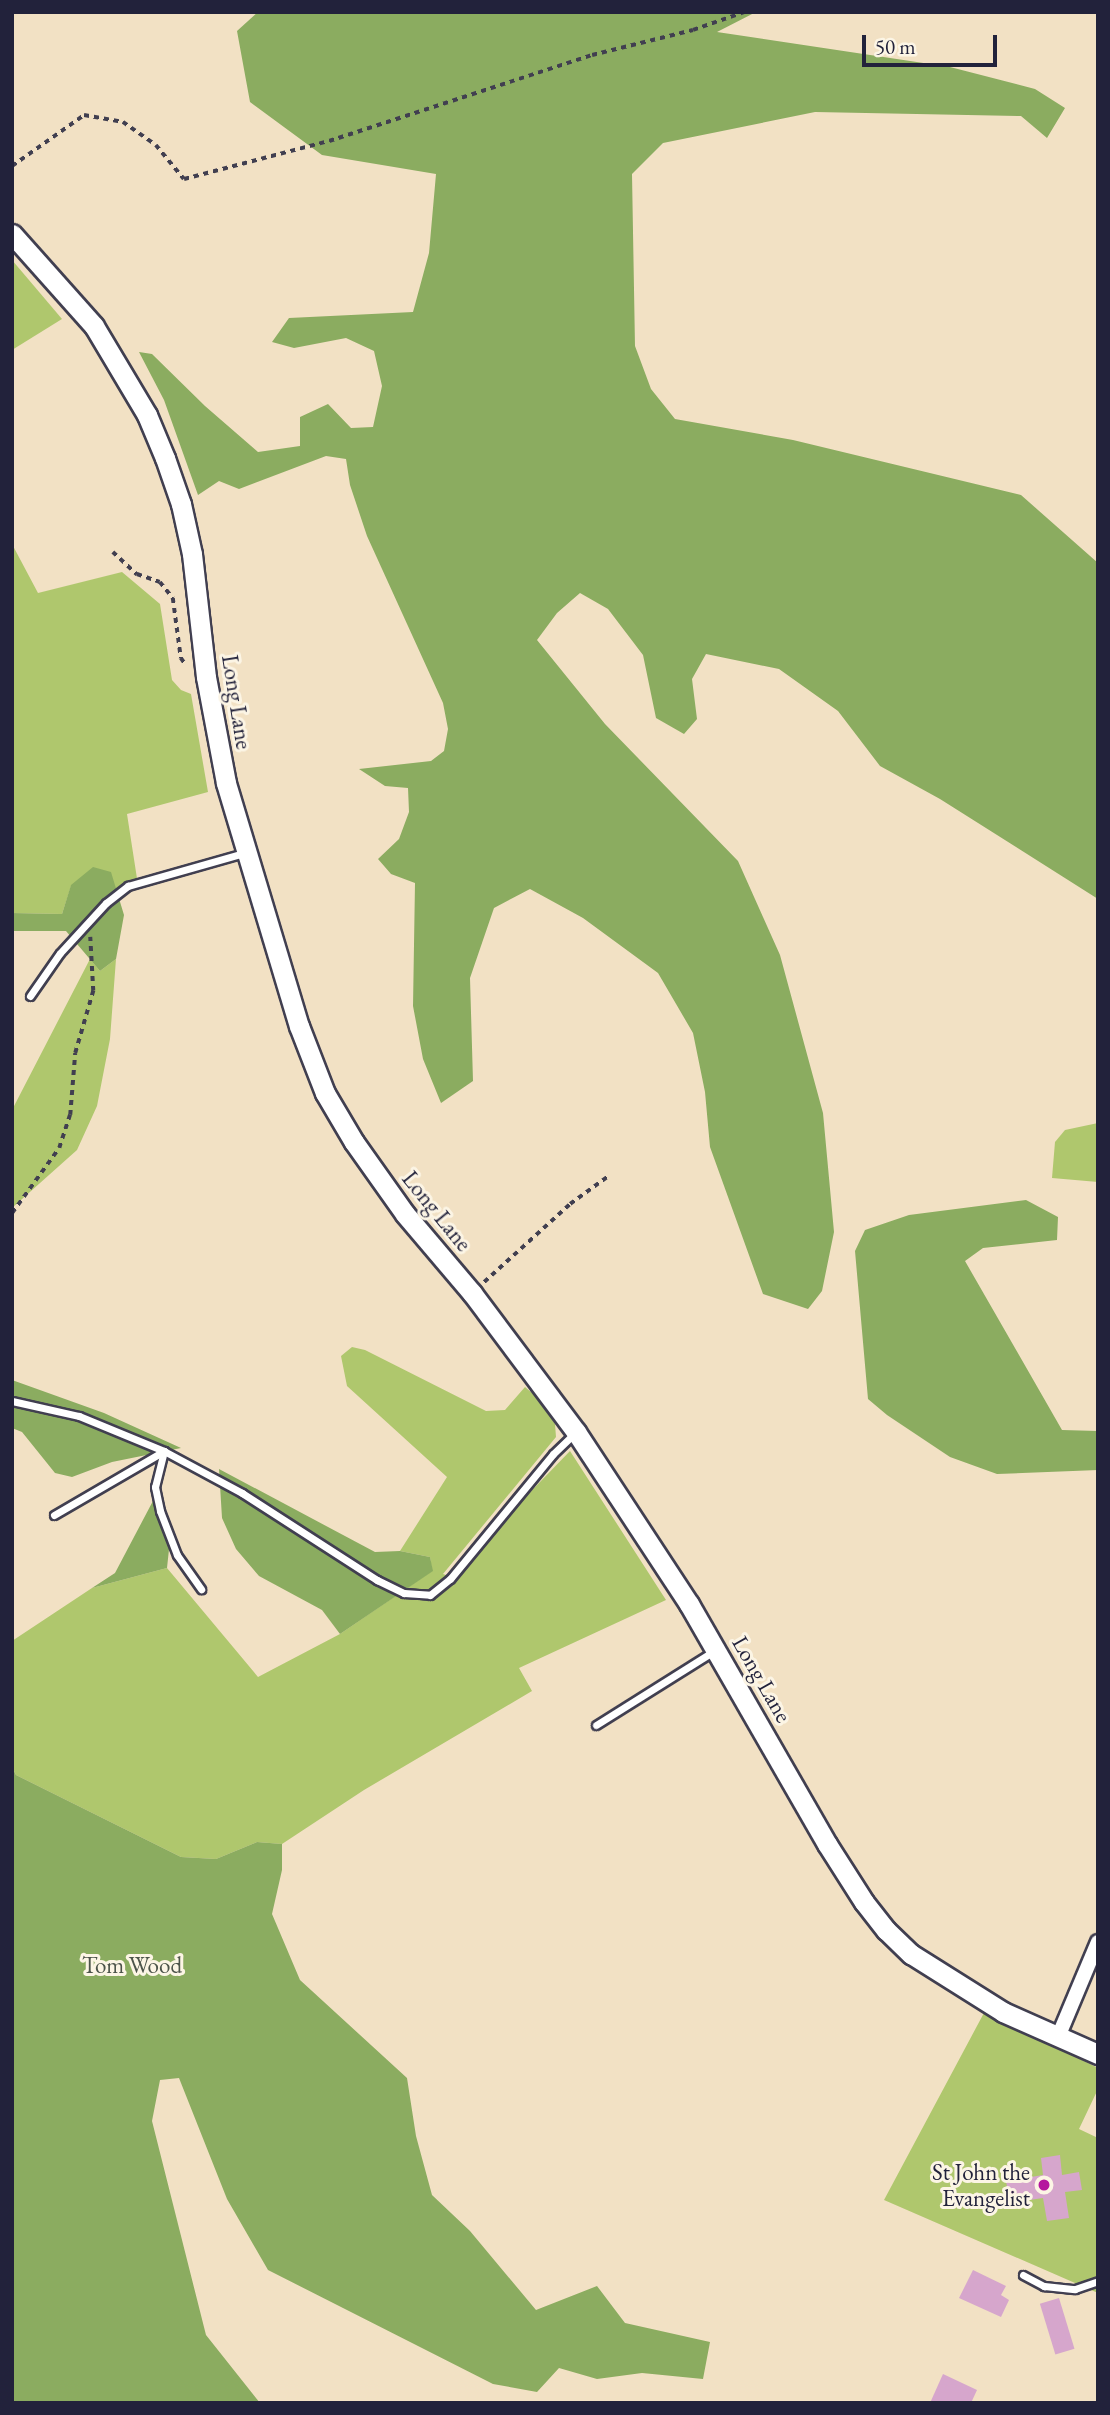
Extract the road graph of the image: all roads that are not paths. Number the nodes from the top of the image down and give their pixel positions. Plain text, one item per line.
1 (12, 234) edge
2 (247, 852) junction
3 (30, 996) dead end
4 (12, 1401) edge
5 (576, 1432) junction
6 (164, 1451) junction
7 (54, 1516) dead end
8 (201, 1588) dead end
9 (716, 1650) junction
10 (596, 1725) dead end
11 (1098, 1942) edge
12 (1058, 2037) junction
13 (1098, 2054) edge
14 (1023, 2275) dead end
15 (1098, 2281) edge

1 - 2 street, Long Lane
2 - 3 lane
2 - 5 street, Long Lane
4 - 6 lane
5 - 6 lane
5 - 9 street, Long Lane
6 - 7 lane
6 - 8 lane
9 - 10 lane
9 - 12 street, Long Lane
11 - 12 street
12 - 13 street, Long Lane
14 - 15 lane

